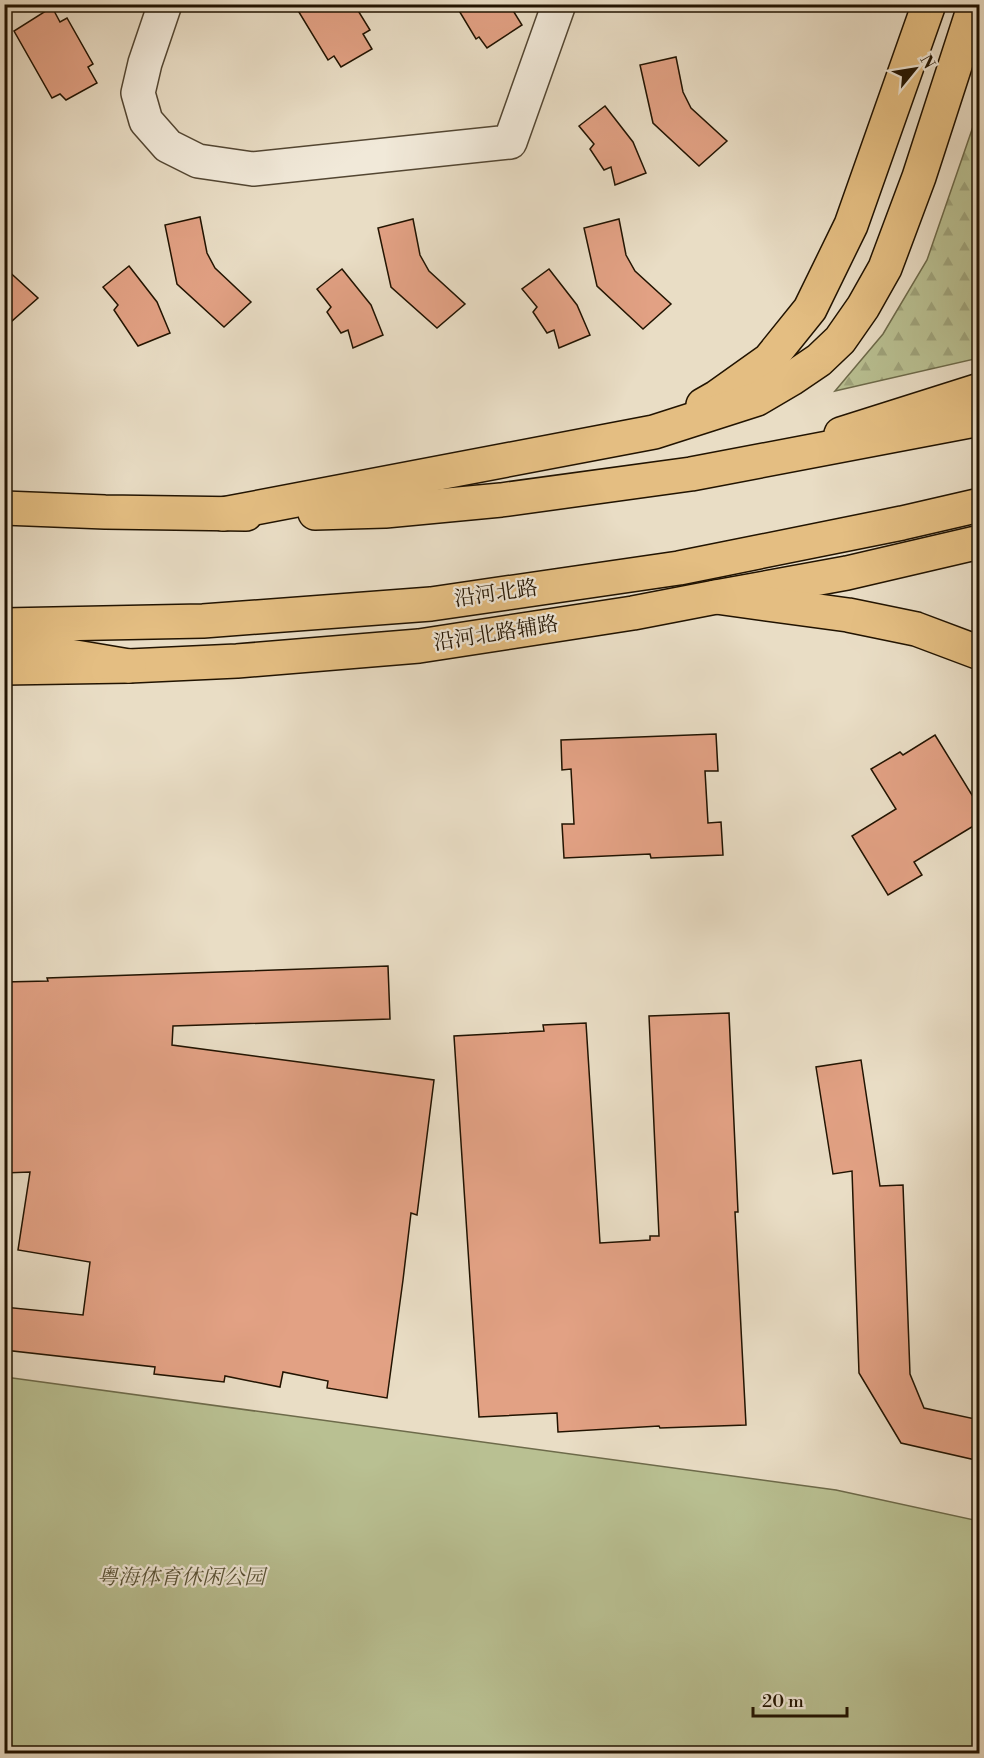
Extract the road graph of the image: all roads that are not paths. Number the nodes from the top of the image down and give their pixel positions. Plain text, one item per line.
1 (165, 4) edge
2 (559, 4) edge
3 (929, 4) edge
4 (975, 4) edge
5 (980, 390) edge
6 (980, 419) edge
7 (654, 432) junction
8 (761, 460) junction
9 (980, 505) edge
10 (4, 508) edge
11 (223, 514) junction
12 (980, 542) edge
13 (716, 597) junction
14 (4, 626) edge
15 (4, 645) edge
16 (980, 653) edge
17 (129, 666) junction
18 (4, 668) edge

1 - 2 street
3 - 7 main road
4 - 7 main road
5 - 8 main road
6 - 8 main road
7 - 11 main road
8 - 11 main road
9 - 14 main road, 沿河北路
10 - 11 main road
12 - 13 main road, 沿河北路辅路
13 - 16 main road
13 - 17 main road, 沿河北路辅路
15 - 17 main road
17 - 18 main road, 沿河北路辅路

